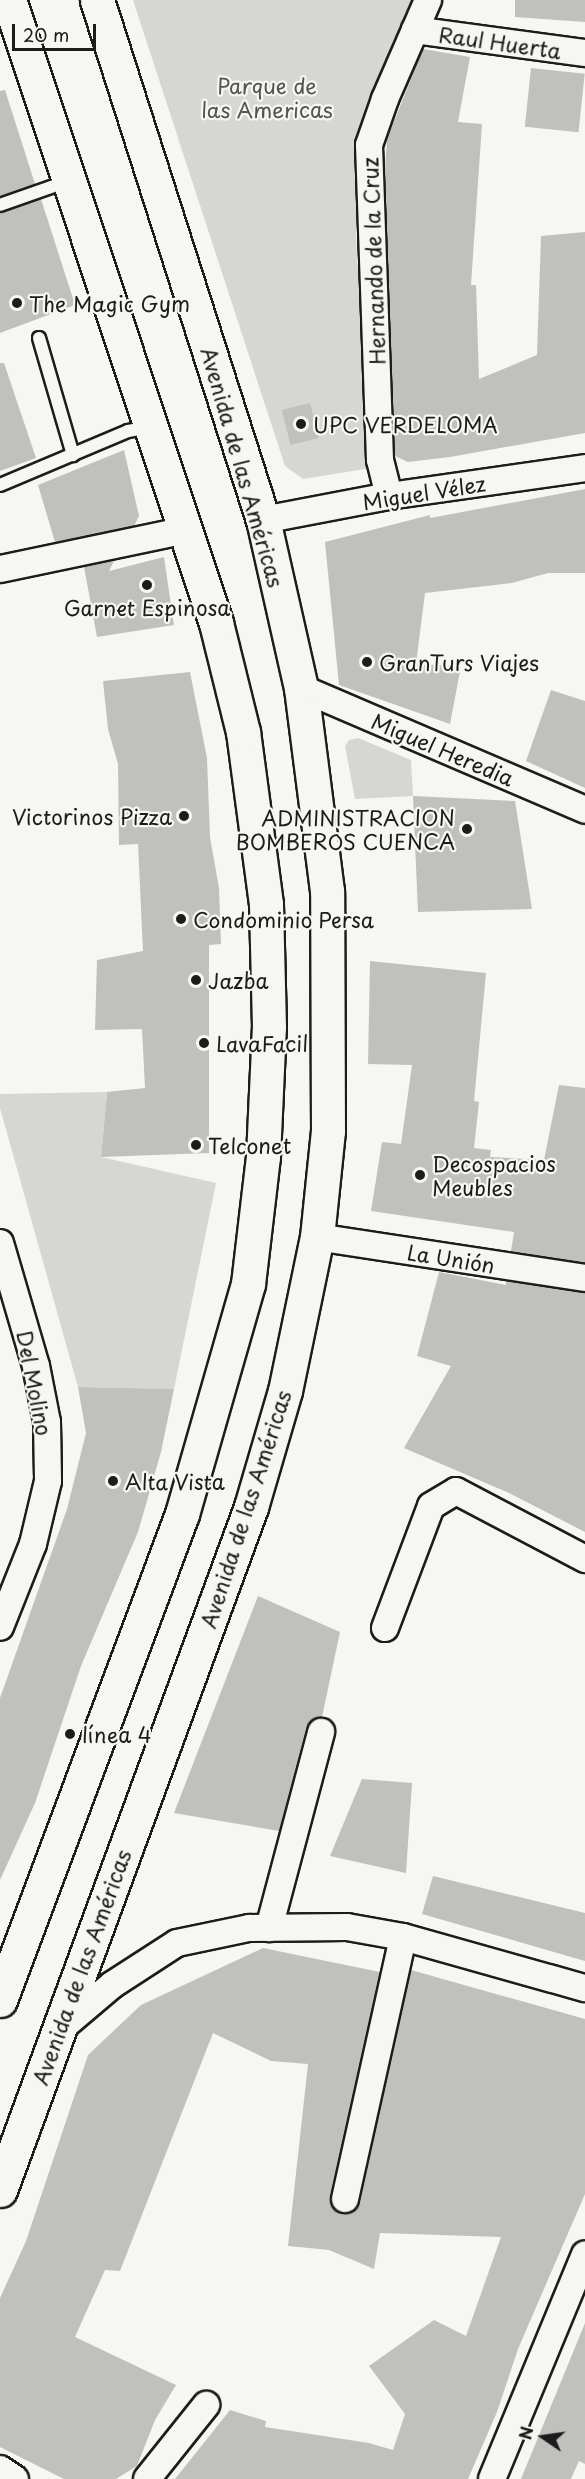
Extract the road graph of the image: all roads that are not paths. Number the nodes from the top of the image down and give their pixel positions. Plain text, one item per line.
1 (9, 0) edge
2 (97, 0) edge
3 (428, 0) edge
4 (415, 30) junction
5 (585, 53) edge
6 (69, 181) junction
7 (0, 205) edge
8 (39, 338) dead end
9 (151, 427) junction
10 (73, 455) junction
11 (585, 468) edge
12 (0, 484) edge
13 (388, 496) junction
14 (263, 520) junction
15 (187, 530) junction
16 (0, 569) edge
17 (301, 688) junction
18 (585, 810) edge
19 (317, 1237) junction
20 (0, 1243) edge
21 (585, 1278) edge
22 (585, 1559) edge
23 (0, 1627) edge
24 (385, 1628) dead end
25 (321, 1732) dead end
26 (269, 1928) junction
27 (403, 1937) junction
28 (585, 1988) edge
29 (0, 2000) edge
30 (56, 2033) junction
31 (0, 2190) edge
32 (345, 2199) dead end
33 (585, 2254) edge
34 (206, 2405) dead end
35 (0, 2469) edge
36 (15, 2479) edge
37 (147, 2479) edge
38 (492, 2479) edge

1 - 6 main road
2 - 14 main road, Avenida de las Américas
3 - 4 street, Hernando de la Cruz
4 - 5 street, Raul Huerta
4 - 13 street, Hernando de la Cruz
6 - 7 lane
6 - 9 main road
8 - 10 lane
9 - 10 lane
9 - 15 main road
10 - 12 lane
11 - 13 street, Miguel Vélez
13 - 14 street, Miguel Vélez
14 - 17 main road, Avenida de las Américas
15 - 16 street
15 - 29 main road
17 - 18 street, Miguel Heredia
17 - 19 main road, Avenida de las Américas
19 - 21 street, La Unión
19 - 30 main road, Avenida de las Américas
20 - 23 street, Del Molino
22 - 24 street
25 - 26 street
26 - 27 street
26 - 30 street
27 - 28 street
27 - 32 street
30 - 31 main road, Avenida de las Américas
33 - 38 street
34 - 37 street
35 - 36 street

